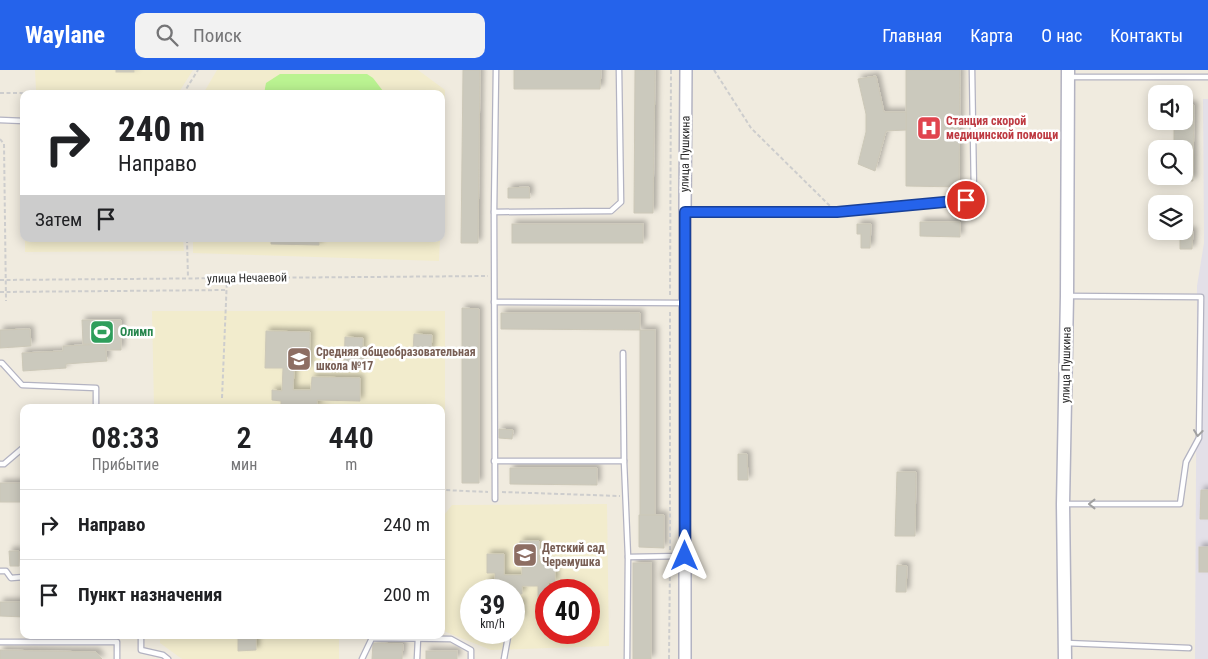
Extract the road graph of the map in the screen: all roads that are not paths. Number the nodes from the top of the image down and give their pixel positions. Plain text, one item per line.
1 (496, 70) edge
2 (619, 70) edge
3 (686, 70) edge
4 (972, 70) edge
5 (1068, 73) edge
6 (1208, 77) edge
7 (0, 120) edge
8 (20, 121) edge
9 (494, 212) junction
10 (685, 212) junction
11 (1067, 296) junction
12 (494, 302) junction
13 (685, 303) junction
14 (623, 353) dead end
15 (0, 363) edge
16 (96, 404) edge
17 (20, 450) edge
18 (494, 461) junction
19 (624, 461) junction
20 (0, 464) edge
21 (495, 499) dead end
22 (1064, 504) junction
23 (685, 556) junction
24 (628, 557) junction
25 (0, 570) edge
26 (20, 577) edge
27 (141, 639) edge
28 (372, 639) edge
29 (418, 639) edge
30 (445, 639) edge
31 (0, 642) edge
32 (1066, 643) junction
33 (507, 644) edge
34 (1189, 648) dead end
35 (118, 659) edge
36 (168, 659) edge
37 (362, 659) edge
38 (417, 659) edge
39 (471, 659) edge
40 (504, 659) edge
41 (627, 659) edge
42 (685, 659) edge
43 (1066, 659) edge

1 - 9 lane
2 - 9 lane
3 - 10 street, улица Пушкина
4 - 10 lane
5 - 6 lane
5 - 11 main road, улица Пушкина
7 - 8 lane
9 - 12 lane
10 - 13 street, улица Пушкина
11 - 22 main road, улица Пушкина
11 -> 22 lane
12 - 13 lane
12 - 18 lane
13 - 23 street, улица Пушкина
14 - 19 lane
15 - 16 lane
17 - 20 lane
18 - 19 lane
18 - 21 lane
19 - 24 lane
22 - 32 main road, улица Пушкина
23 - 24 lane
23 - 42 street, улица Пушкина
24 - 41 lane
25 - 26 lane
27 - 36 lane
28 - 37 lane
29 - 38 lane
30 - 39 lane
31 - 35 lane
32 - 34 lane
32 - 43 main road, улица Пушкина
33 - 40 lane

